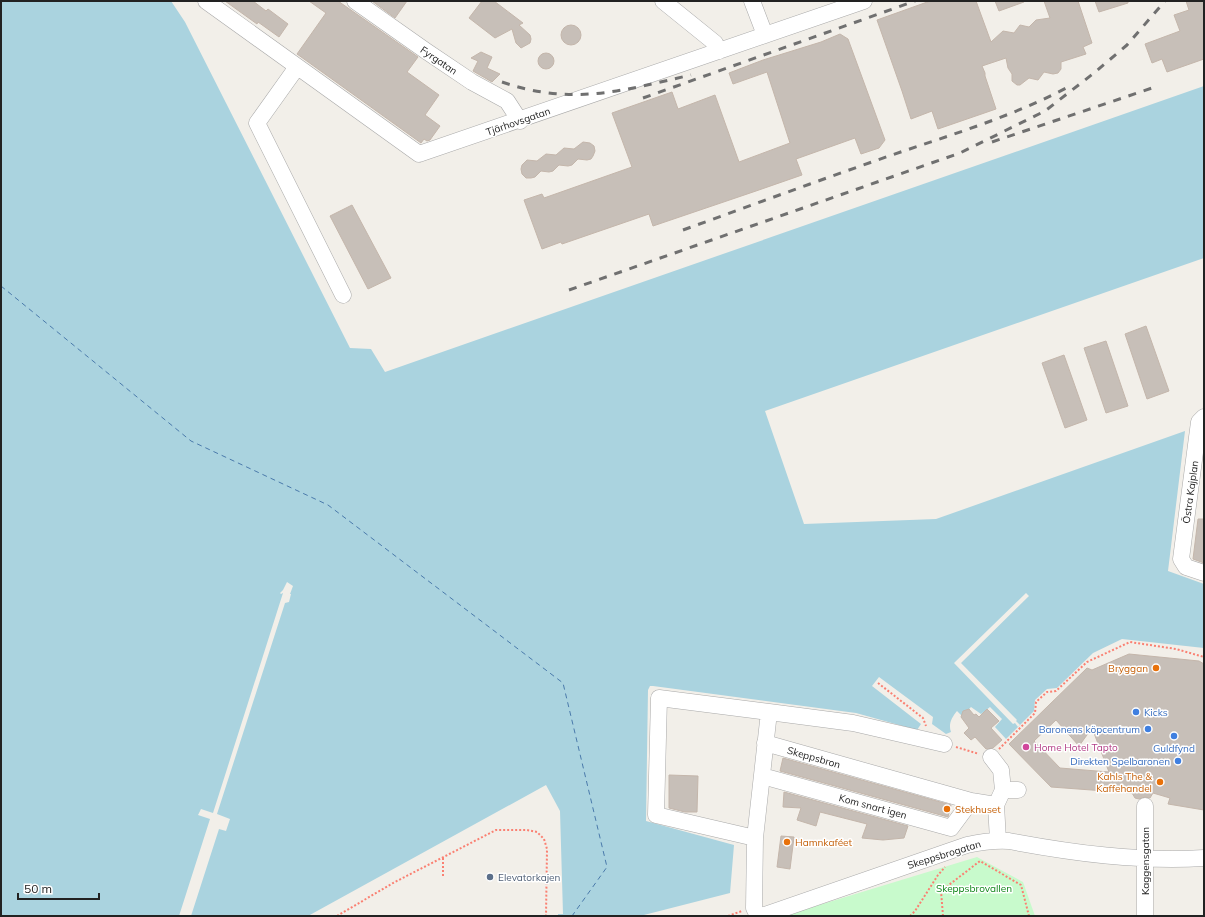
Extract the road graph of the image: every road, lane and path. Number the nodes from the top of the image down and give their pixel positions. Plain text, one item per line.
1 (206, 1) edge
2 (356, 1) edge
3 (663, 1) edge
4 (752, 1) edge
5 (855, 3) edge
6 (765, 35) junction
7 (719, 51) junction
8 (296, 67) junction
9 (520, 121) junction
10 (343, 295) dead end
11 (1203, 414) edge
12 (1204, 573) edge
13 (1204, 657) edge
14 (878, 683) dead end
15 (769, 712) junction
16 (923, 718) dead end
17 (766, 743) junction
18 (944, 744) joint
19 (991, 757) junction
20 (762, 776) junction
21 (971, 801) junction
22 (996, 805) junction
23 (1145, 806) dead end
24 (755, 838) junction
25 (998, 840) junction
26 (444, 857) junction
27 (1145, 858) junction
28 (1204, 858) edge
29 (942, 871) dead end
30 (443, 876) dead end
31 (337, 916) edge
32 (546, 916) edge
33 (758, 916) edge
34 (762, 916) edge
35 (910, 916) edge
36 (943, 916) edge
37 (1029, 916) edge
38 (1145, 916) edge

1 - 8 street, Tjärhovsgatan
2 - 9 street, Fyrgatan
3 - 7 street
4 - 6 street
5 - 6 street, Tjärhovsgatan
6 - 7 street, Tjärhovsgatan
7 - 9 street, Tjärhovsgatan
8 - 9 street, Tjärhovsgatan
8 - 10 street
11 - 12 street, Östra Kajplan
13 - 19 path
14 - 16 path
15 - 17 street
15 - 18 street
15 - 24 street
17 - 20 street
17 - 21 street, Skeppsbron
18 - 19 path
19 - 22 street
20 - 21 street, Kom snart igen
20 - 24 street
21 - 22 street, Skeppsbron
22 - 25 street
23 - 27 street, Kaggensgatan
24 - 33 street
25 - 27 street, Skeppsbrogatan
25 - 34 street, Skeppsbrogatan
26 - 30 path
26 - 31 path
26 - 32 path
27 - 28 street, Skeppsbrogatan
27 - 38 street, Kaggensgatan
29 - 35 path
36 - 37 path

